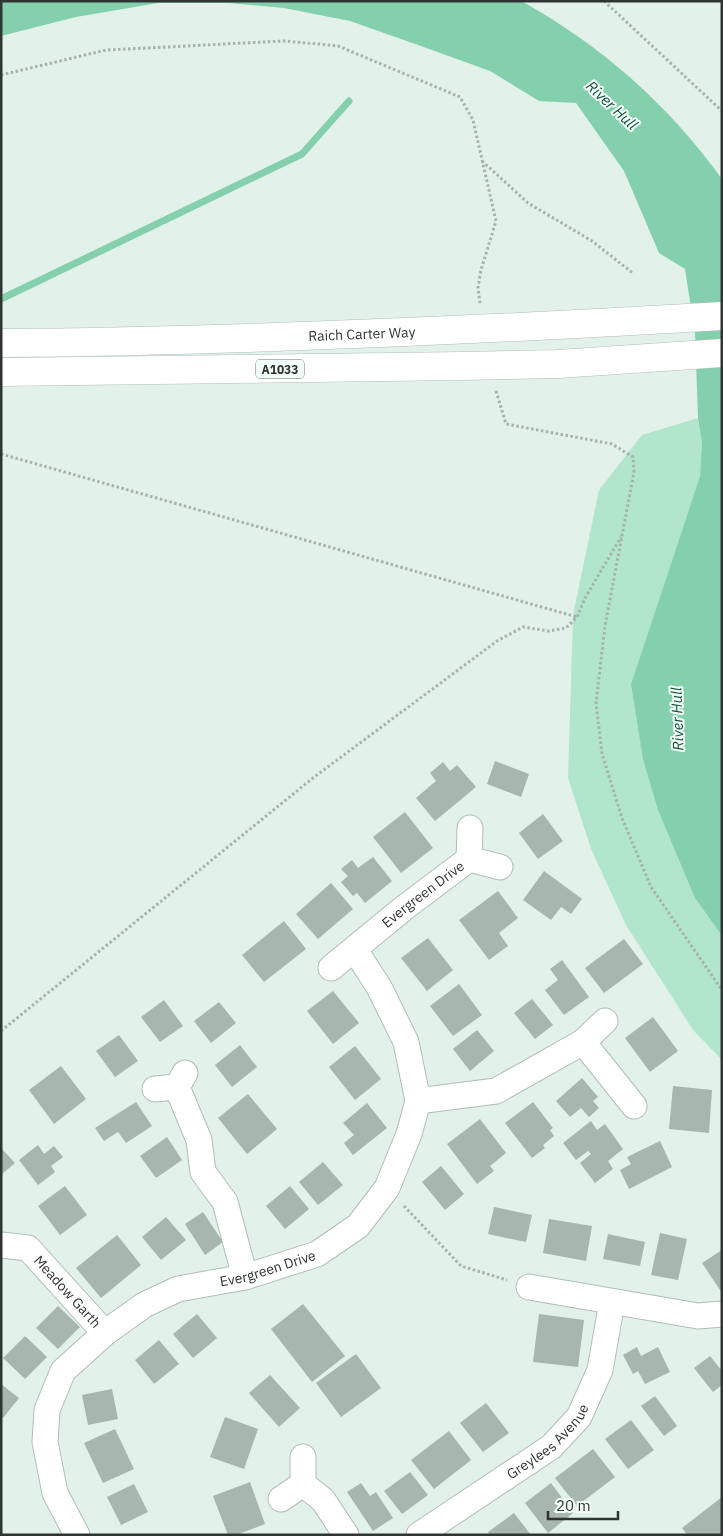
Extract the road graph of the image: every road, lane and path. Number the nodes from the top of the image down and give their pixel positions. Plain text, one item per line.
1 (604, 1) edge
2 (1, 75) edge
3 (722, 111) edge
4 (481, 160) junction
5 (634, 274) dead end
6 (480, 305) dead end
7 (722, 316) edge
8 (1, 343) edge
9 (722, 353) edge
10 (1, 372) edge
11 (494, 386) dead end
12 (1, 454) edge
13 (621, 537) junction
14 (577, 617) junction
15 (470, 828) dead end
16 (469, 859) junction
17 (500, 867) dead end
18 (354, 950) junction
19 (330, 968) dead end
20 (722, 990) edge
21 (605, 1021) dead end
22 (1, 1031) edge
23 (584, 1042) junction
24 (172, 1083) dead end
25 (418, 1101) junction
26 (634, 1106) dead end
27 (387, 1188) junction
28 (1, 1244) edge
29 (246, 1277) junction
30 (530, 1287) joint
31 (612, 1302) junction
32 (722, 1314) edge
33 (105, 1333) junction
34 (303, 1457) dead end
35 (304, 1484) junction
36 (281, 1499) dead end
37 (77, 1535) edge
38 (346, 1535) edge
39 (418, 1535) edge

1 - 3 path
2 - 4 path
4 - 5 path
4 - 6 path
7 - 8 highway, Raich Carter Way / A1033
9 - 10 highway, A1033
11 - 13 path
12 - 14 path
13 - 14 path
13 - 20 path
14 - 22 path
15 - 16 street, Evergreen Drive
16 - 17 street, Evergreen Drive
16 - 18 street, Evergreen Drive
18 - 19 street, Evergreen Drive
18 - 25 street, Evergreen Drive
21 - 23 street
23 - 25 street
23 - 26 street
24 - 29 street
25 - 27 street, Evergreen Drive
27 - 29 street, Evergreen Drive
27 - 30 path
28 - 33 street, Meadow Garth
29 - 33 street, Evergreen Drive
30 - 31 street
31 - 32 street
31 - 39 street, Greylees Avenue
33 - 37 street, Evergreen Drive
34 - 35 street
35 - 36 street
35 - 38 street

